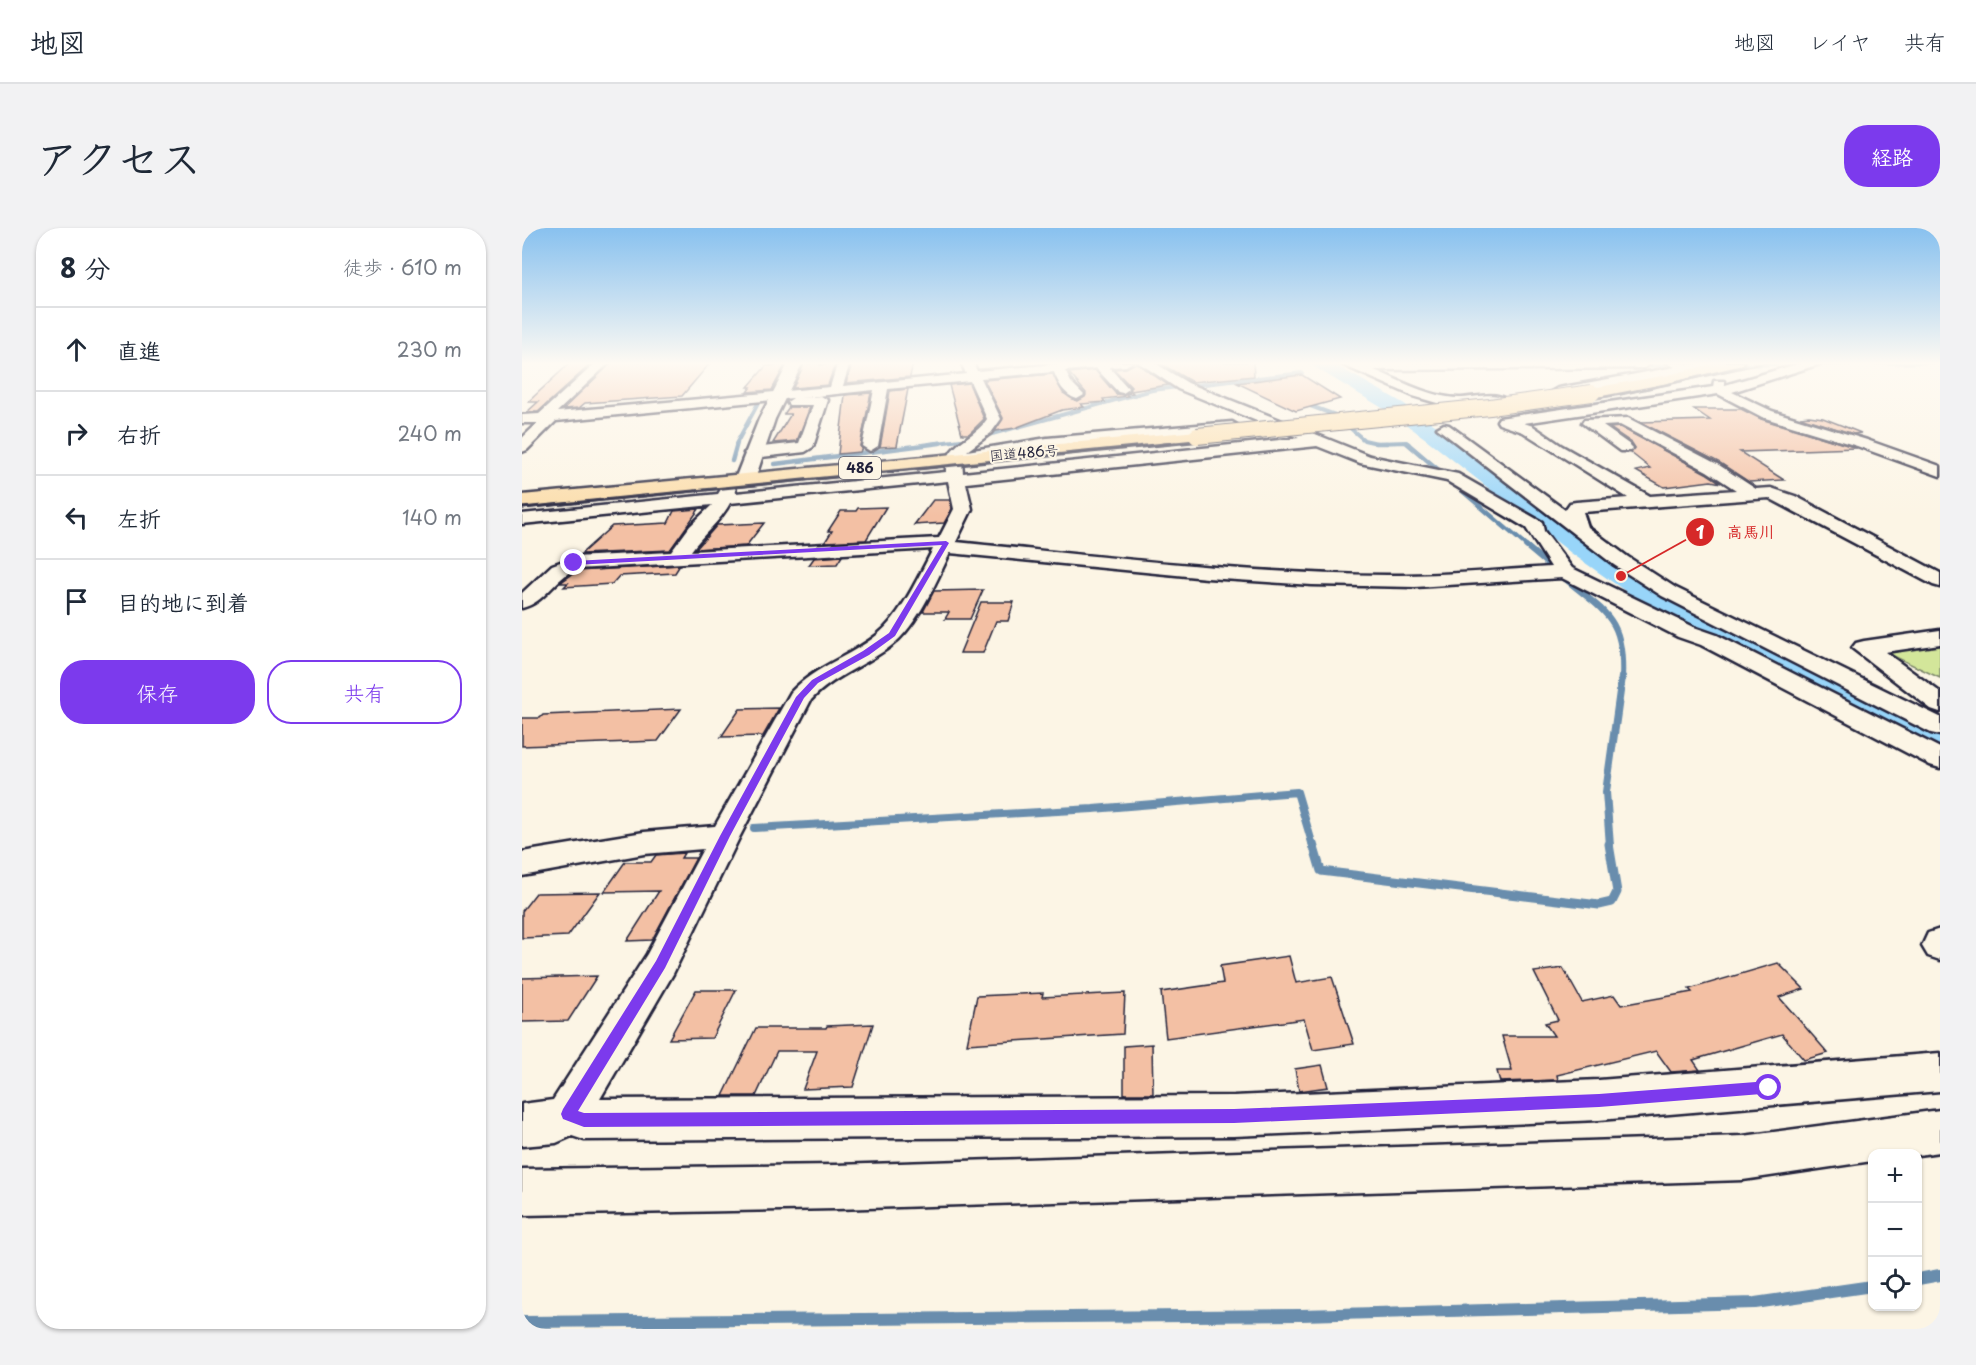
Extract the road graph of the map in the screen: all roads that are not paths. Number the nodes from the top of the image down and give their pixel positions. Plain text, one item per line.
1 (553, 413) edge
2 (603, 413) edge
3 (770, 413) edge
4 (816, 413) edge
5 (876, 413) edge
6 (991, 413) edge
7 (1251, 413) edge
8 (1426, 413) edge
9 (1481, 413) edge
10 (1576, 413) edge
11 (1766, 413) edge
12 (1572, 414) junction
13 (548, 418) junction
14 (522, 419) edge
15 (1273, 422) junction
16 (1508, 422) junction
17 (1588, 423) junction
18 (1524, 427) junction
19 (1444, 428) dead end
20 (1318, 441) junction
21 (870, 446) dead end
22 (522, 447) edge
23 (1625, 448) dead end
24 (752, 453) junction
25 (954, 471) junction
26 (1940, 471) edge
27 (739, 479) junction
28 (1751, 493) junction
29 (724, 500) junction
30 (522, 501) edge
31 (1645, 501) junction
32 (522, 519) edge
33 (1576, 530) junction
34 (1544, 531) junction
35 (945, 545) junction
36 (676, 558) junction
37 (1565, 572) junction
38 (1940, 581) edge
39 (522, 602) edge
40 (1940, 637) edge
41 (1709, 640) junction
42 (1940, 704) edge
43 (1940, 727) edge
44 (1940, 759) edge
45 (725, 836) junction
46 (522, 864) edge
47 (1940, 1072) edge
48 (568, 1114) junction
49 (522, 1125) edge
50 (1940, 1131) edge
51 (522, 1192) edge

1 - 13 street
2 - 13 street
3 - 24 street
4 - 24 street
5 - 21 street
6 - 25 street
7 - 15 street
8 - 25 highway, 国道486号 / 486, bridge
9 - 16 street
10 - 12 street
11 - 26 street
12 - 16 street
12 - 17 street
13 - 14 street
13 - 22 street
15 - 20 street
15 - 25 street
16 - 18 street
17 - 18 street
17 - 23 street
17 - 28 street
18 - 31 street
19 - 33 street
20 - 25 street
20 - 34 street
24 - 27 street
25 - 27 highway, 国道486号 / 486
25 - 29 street
25 - 35 street
27 - 29 street
27 - 30 highway, 国道486号 / 486
28 - 31 street
28 - 38 street
29 - 32 street
29 - 36 street
31 - 33 street
33 - 34 street
33 - 43 street
34 - 37 street
34 - 41 street
35 - 36 street
35 - 37 street
35 - 45 street
36 - 39 street
37 - 41 street
40 - 42 street
41 - 44 street
45 - 46 street
45 - 48 street
47 - 48 street
48 - 49 street
50 - 51 street

